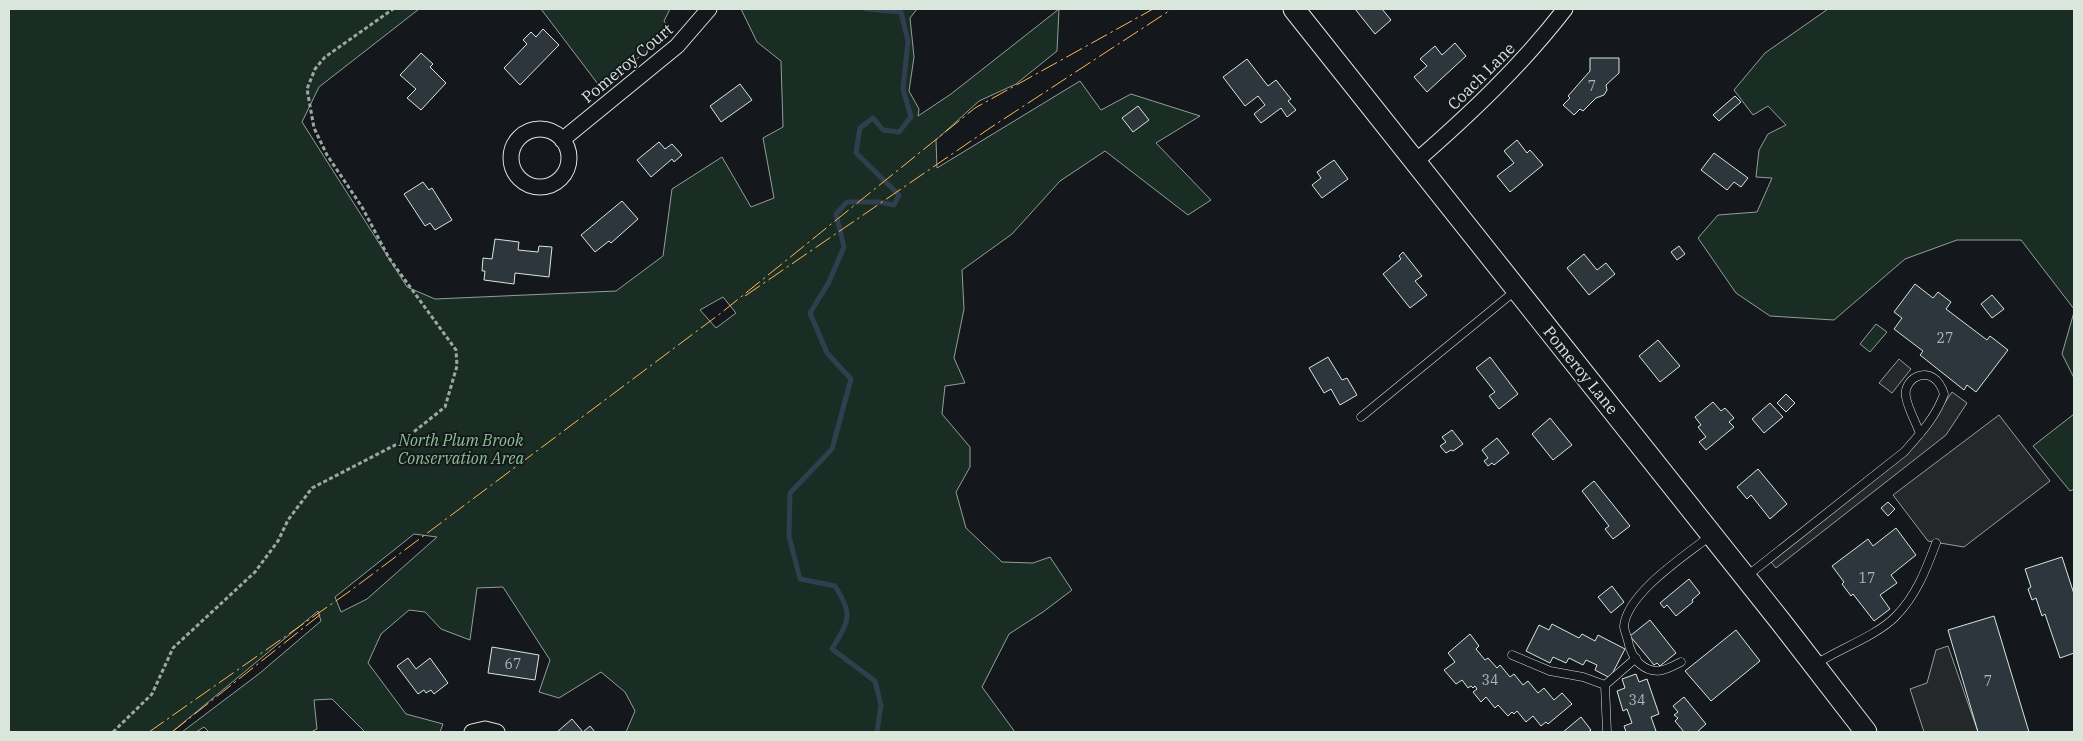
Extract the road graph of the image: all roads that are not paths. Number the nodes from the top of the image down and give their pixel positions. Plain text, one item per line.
1 (709, 9) edge
2 (1294, 9) edge
3 (1565, 9) edge
4 (562, 140) dead end
5 (1415, 162) junction
6 (1517, 289) junction
7 (1361, 417) dead end
8 (1920, 434) junction
9 (1712, 535) junction
10 (1936, 543) dead end
11 (1746, 578) junction
12 (1512, 655) dead end
13 (1636, 658) junction
14 (1681, 662) dead end
15 (1814, 664) junction
16 (1605, 686) junction
17 (472, 732) edge
18 (497, 732) edge
19 (1607, 732) edge
20 (1866, 732) edge

1 - 4 street, Pomeroy Court
2 - 5 street, Pomeroy Lane
3 - 5 street, Coach Lane
5 - 6 street, Pomeroy Lane
6 - 7 lane
6 - 9 street, Pomeroy Lane
8 - 8 lane
8 - 11 lane
9 - 11 street, Pomeroy Lane
9 - 13 lane
10 - 15 lane
11 - 15 street, Pomeroy Lane
12 - 16 lane
13 - 14 lane
13 - 16 lane
15 - 20 street, Pomeroy Lane
16 - 19 lane
17 - 18 street

